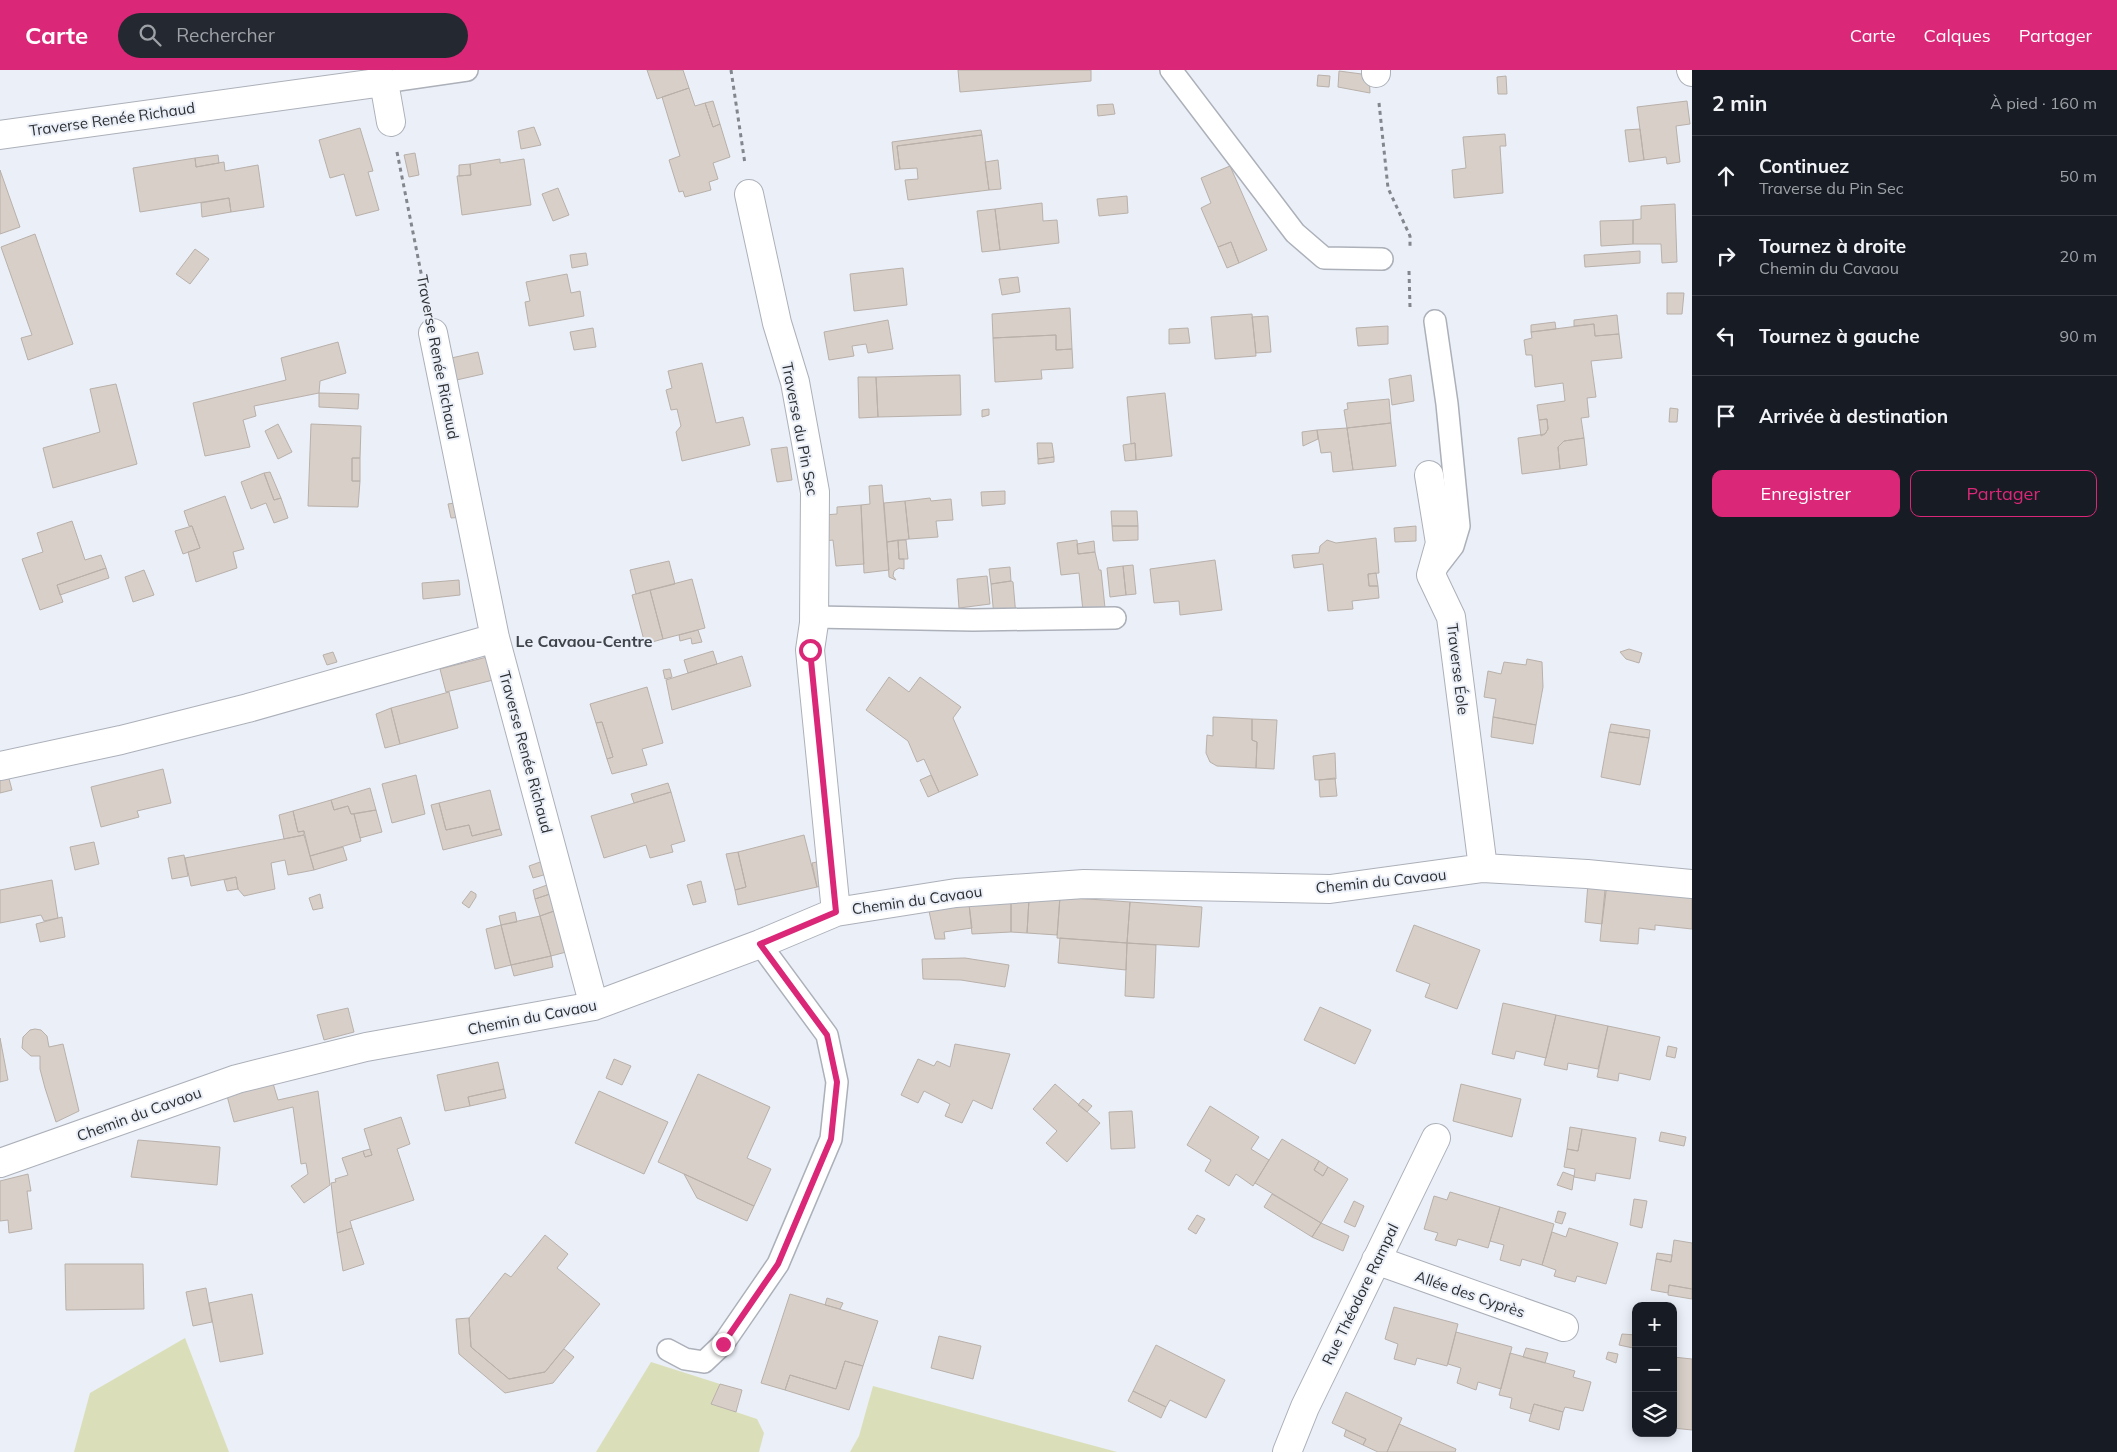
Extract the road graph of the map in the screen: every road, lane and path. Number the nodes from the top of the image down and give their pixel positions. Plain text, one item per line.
1 (467, 70) edge
2 (731, 70) edge
3 (1171, 70) edge
4 (384, 82) junction
5 (391, 122) joint
6 (0, 135) edge
7 (750, 194) joint
8 (1382, 259) dead end
9 (1435, 321) dead end
10 (433, 333) joint
11 (1429, 475) dead end
12 (1431, 575) junction
13 (814, 617) junction
14 (1115, 618) dead end
15 (495, 638) junction
16 (0, 766) edge
17 (1483, 868) junction
18 (1692, 884) edge
19 (836, 912) junction
20 (760, 944) junction
21 (594, 1006) junction
22 (1436, 1138) dead end
23 (0, 1163) edge
24 (1376, 1260) junction
25 (1564, 1327) dead end
26 (668, 1350) dead end
27 (1287, 1452) edge

1 - 4 lane
2 - 7 path
3 - 8 lane
4 - 5 street
4 - 6 street, Traverse Renée Richaud
5 - 10 path, Traverse Renée Richaud
7 - 13 street, Traverse du Pin Sec
9 - 12 lane
10 - 15 street, Traverse Renée Richaud
11 - 12 street
12 - 17 street, Traverse Éole
13 - 14 lane
13 - 19 street, Traverse du Pin Sec
15 - 16 street
15 - 21 street, Traverse Renée Richaud
17 - 18 street, Chemin du Cavaou
17 - 19 street, Chemin du Cavaou
19 - 20 street, Chemin du Cavaou
20 - 21 street, Chemin du Cavaou
20 - 26 lane
21 - 23 street, Chemin du Cavaou
22 - 24 street, Rue Théodore Rampal
24 - 25 street, Allée des Cyprès
24 - 27 street, Rue Théodore Rampal

